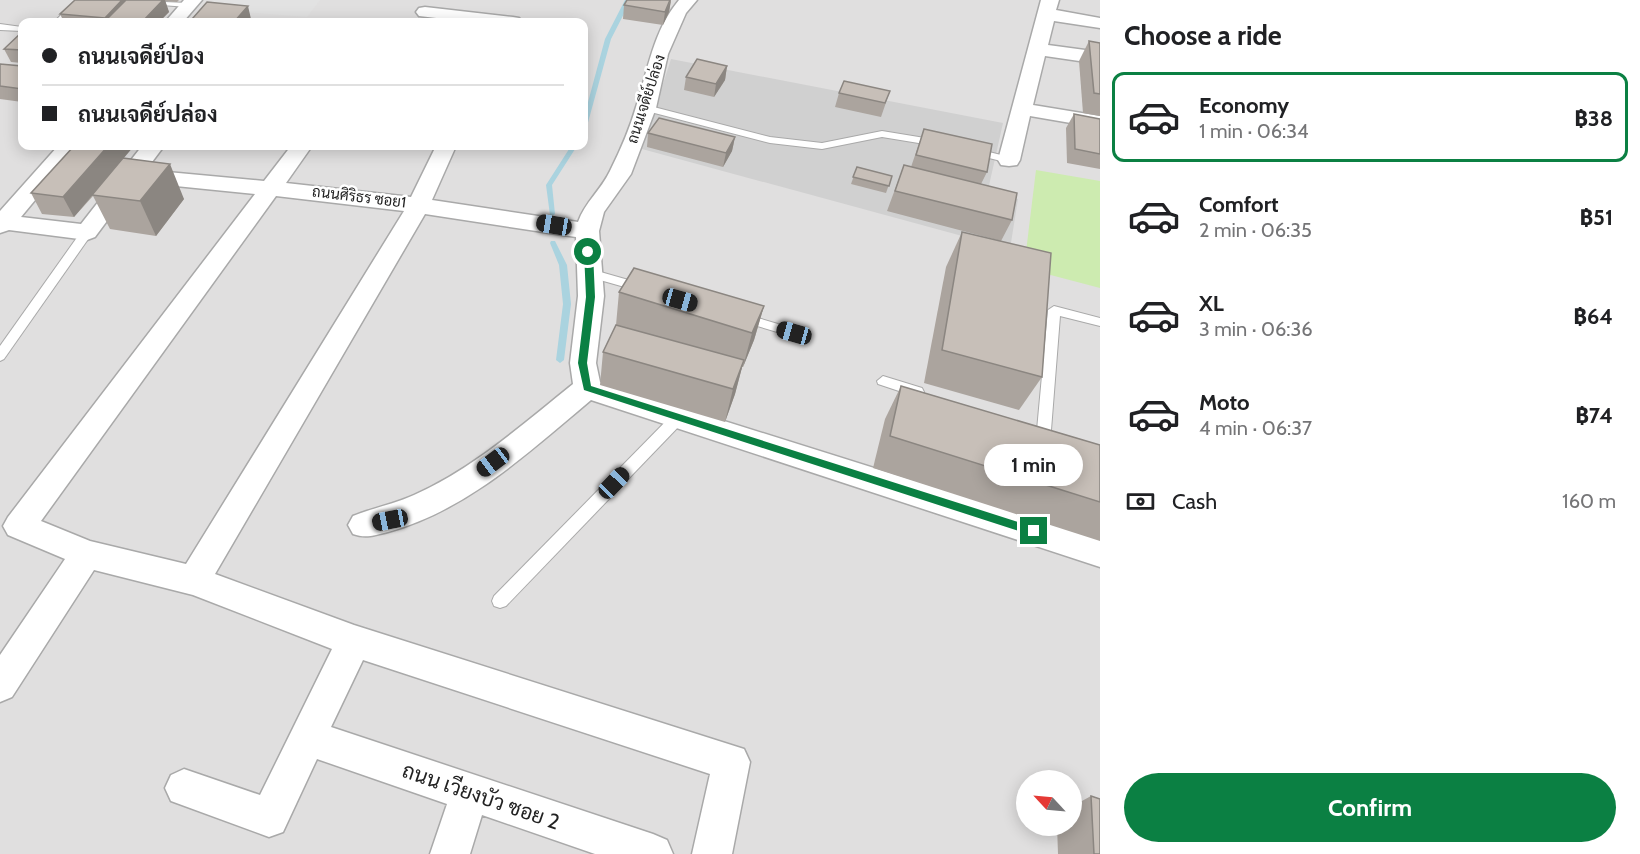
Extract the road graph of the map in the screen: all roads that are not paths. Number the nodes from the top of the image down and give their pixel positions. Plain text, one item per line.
1 (81, 0) edge
2 (121, 0) edge
3 (688, 0) edge
4 (191, 3) edge
5 (1048, 7) edge
6 (426, 12) edge
7 (62, 18) edge
8 (178, 18) edge
9 (478, 18) edge
10 (1100, 23) edge
11 (0, 27) edge
12 (18, 29) edge
13 (1037, 49) junction
14 (1100, 58) edge
15 (646, 108) junction
16 (1022, 109) junction
17 (1100, 122) edge
18 (948, 145) edge
19 (959, 148) edge
20 (66, 150) edge
21 (150, 150) edge
22 (299, 150) edge
23 (444, 150) edge
24 (1009, 159) joint
25 (130, 175) junction
26 (271, 187) junction
27 (418, 204) junction
28 (2, 224) edge
29 (587, 231) junction
30 (87, 232) junction
31 (590, 273) junction
32 (658, 293) edge
33 (726, 313) edge
34 (1100, 322) edge
35 (794, 333) dead end
36 (0, 356) edge
37 (883, 381) dead end
38 (587, 388) junction
39 (929, 395) edge
40 (680, 416) junction
41 (1044, 430) edge
42 (364, 525) dead end
43 (1100, 553) edge
44 (87, 554) junction
45 (194, 581) junction
46 (500, 601) dead end
47 (354, 641) junction
48 (0, 685) edge
49 (309, 738) junction
50 (184, 788) dead end
51 (471, 793) junction
52 (450, 854) edge
53 (653, 854) edge
54 (712, 854) edge

1 - 7 lane
2 - 4 lane
3 - 15 street, ถนนเจดีย์ปล่อง
4 - 8 street
5 - 10 street
5 - 13 street
6 - 9 street
11 - 12 lane
13 - 14 street
13 - 16 street
15 - 18 lane
15 - 29 street, ถนนเจดีย์ปล่อง
16 - 17 street
16 - 24 street
19 - 24 lane
20 - 28 street
21 - 25 street
22 - 26 street
23 - 27 street
25 - 26 street, ถนนศิริธร ซอย1
25 - 30 street
26 - 27 street, ถนนศิริธร ซอย1
26 - 44 street
27 - 29 street, ถนนศิริธร ซอย1
27 - 45 street
28 - 30 street
29 - 31 street
30 - 36 lane
31 - 32 lane
31 - 38 street
33 - 35 lane
34 - 41 lane
37 - 39 lane
38 - 40 street
38 - 42 street
40 - 43 street
40 - 46 lane
44 - 45 street
44 - 48 street
45 - 47 street
47 - 49 street
47 - 54 street
49 - 50 street
49 - 51 street, ถนน เวียงบัว ซอย 2
51 - 52 street
51 - 53 street, ถนน เวียงบัว ซอย 2

